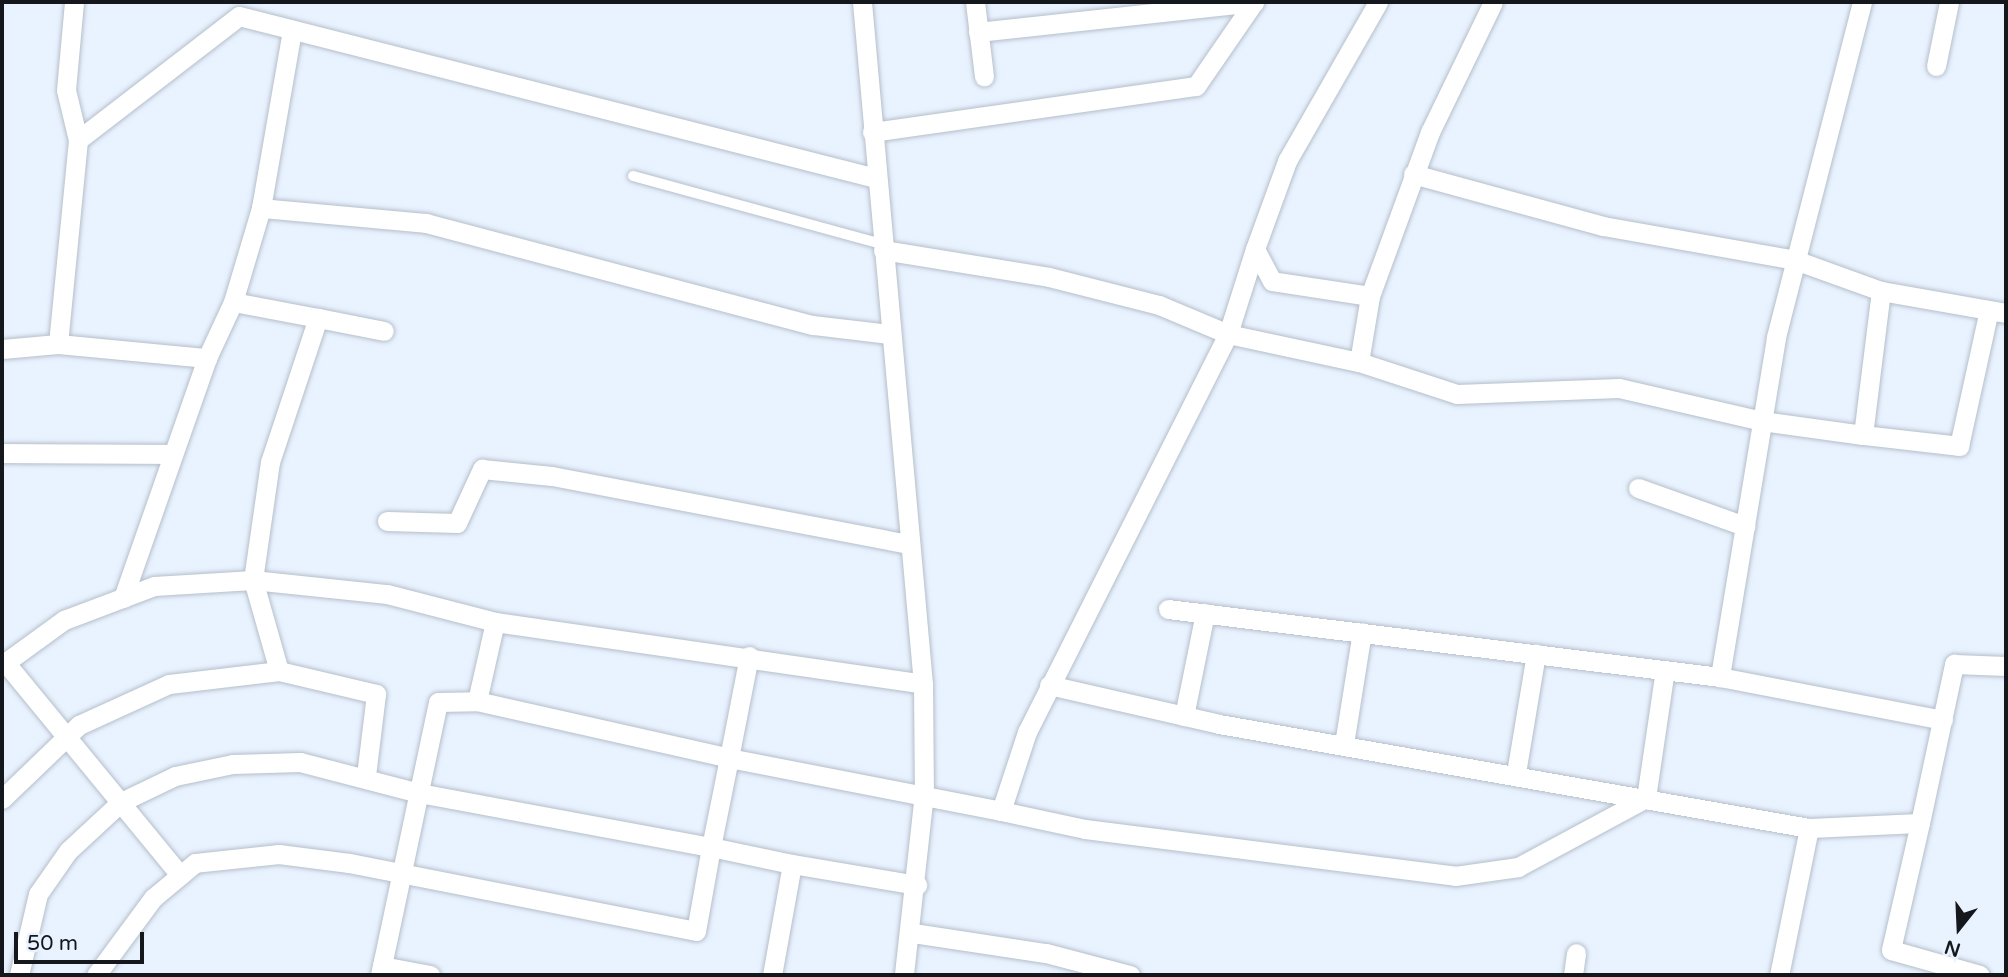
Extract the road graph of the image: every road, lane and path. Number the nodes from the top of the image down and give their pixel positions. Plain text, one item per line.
1 (75, 2) edge
2 (862, 2) edge
3 (975, 2) edge
4 (1254, 2) edge
5 (1378, 2) edge
6 (1493, 2) edge
7 (1862, 2) edge
8 (1949, 2) edge
9 (292, 30) junction
10 (978, 32) junction
11 (1936, 66) dead end
12 (984, 76) dead end
13 (872, 131) junction
14 (78, 140) junction
15 (1413, 174) junction
16 (633, 176) dead end
17 (876, 178) junction
18 (261, 208) junction
19 (882, 247) junction
20 (1255, 249) junction
21 (1795, 260) junction
22 (1881, 291) junction
23 (1370, 296) junction
24 (233, 302) junction
25 (1997, 311) edge
26 (318, 318) junction
27 (384, 331) dead end
28 (890, 334) junction
29 (1228, 334) junction
30 (58, 344) junction
31 (2, 349) edge
32 (207, 358) junction
33 (1359, 362) junction
34 (1762, 421) junction
35 (1863, 435) junction
36 (2, 453) edge
37 (173, 454) junction
38 (1638, 488) dead end
39 (387, 521) dead end
40 (1745, 526) junction
41 (910, 544) junction
42 (253, 580) junction
43 (123, 598) junction
44 (1168, 609) dead end
45 (1205, 613) junction
46 (495, 622) junction
47 (1362, 632) junction
48 (1536, 654) junction
49 (749, 656) junction
50 (3, 663) edge
51 (2006, 666) edge
52 (1665, 670) junction
53 (279, 671) junction
54 (1720, 677) junction
55 (923, 684) junction
56 (1049, 685) junction
57 (477, 701) junction
58 (1184, 716) junction
59 (1943, 720) junction
60 (67, 735) junction
61 (1344, 744) junction
62 (729, 758) junction
63 (1516, 773) junction
64 (366, 776) junction
65 (419, 793) junction
66 (924, 793) junction
67 (1646, 797) junction
68 (2, 799) edge
69 (121, 802) junction
70 (1001, 811) junction
71 (1920, 823) junction
72 (1809, 828) junction
73 (711, 847) junction
74 (792, 864) junction
75 (180, 876) junction
76 (401, 877) junction
77 (916, 885) junction
78 (913, 933) junction
79 (1576, 953) dead end
80 (381, 971) edge
81 (19, 975) edge
82 (96, 975) edge
83 (430, 975) edge
84 (772, 975) edge
85 (904, 975) edge
86 (1130, 975) edge
87 (1573, 975) edge
88 (1779, 975) edge
89 (1980, 975) edge

1 - 14 street
2 - 13 street
3 - 10 street
4 - 10 street
4 - 13 street
5 - 20 street
6 - 15 street
7 - 21 street
8 - 11 street
9 - 14 street
9 - 17 street
9 - 18 street
10 - 12 street
13 - 17 street
14 - 30 street
15 - 21 street
15 - 23 street
16 - 19 lane
17 - 19 street
18 - 24 street
18 - 28 street
19 - 28 street
19 - 29 street
20 - 23 street
20 - 29 street
21 - 22 street
21 - 34 street
22 - 25 street
22 - 35 street
23 - 33 street
24 - 26 street
24 - 32 street
25 - 35 street
26 - 27 street
26 - 42 street
28 - 41 street
29 - 33 street
29 - 56 street
30 - 31 street
30 - 32 street
32 - 37 street
33 - 34 street
34 - 35 street
34 - 40 street
36 - 37 street
37 - 43 street
38 - 40 street
39 - 41 street
40 - 54 street
41 - 55 street
42 - 43 street
42 - 46 street
42 - 53 street
43 - 50 street
44 - 45 street
45 - 47 street
45 - 58 street
46 - 49 street
46 - 57 street
47 - 48 street
47 - 61 street
48 - 52 street
48 - 63 street
49 - 55 street
49 - 62 street
50 - 60 street
51 - 59 street
52 - 54 street
52 - 67 street
53 - 60 street
53 - 64 street
54 - 59 street
55 - 66 street
56 - 58 street
56 - 70 street
57 - 62 street
57 - 65 street
58 - 61 street
59 - 71 street
60 - 68 street
60 - 69 street
61 - 63 street
62 - 66 street
62 - 73 street
63 - 67 street
64 - 65 street
64 - 69 street
65 - 73 street
65 - 76 street
66 - 70 street
66 - 77 street
67 - 70 street
67 - 72 street
69 - 75 street
69 - 81 street
71 - 72 street
71 - 89 street
72 - 88 street
73 - 74 street
73 - 76 street
74 - 77 street
74 - 84 street
75 - 76 street
75 - 82 street
76 - 80 street
77 - 78 street
78 - 85 street
78 - 86 street
79 - 87 street
80 - 83 street

